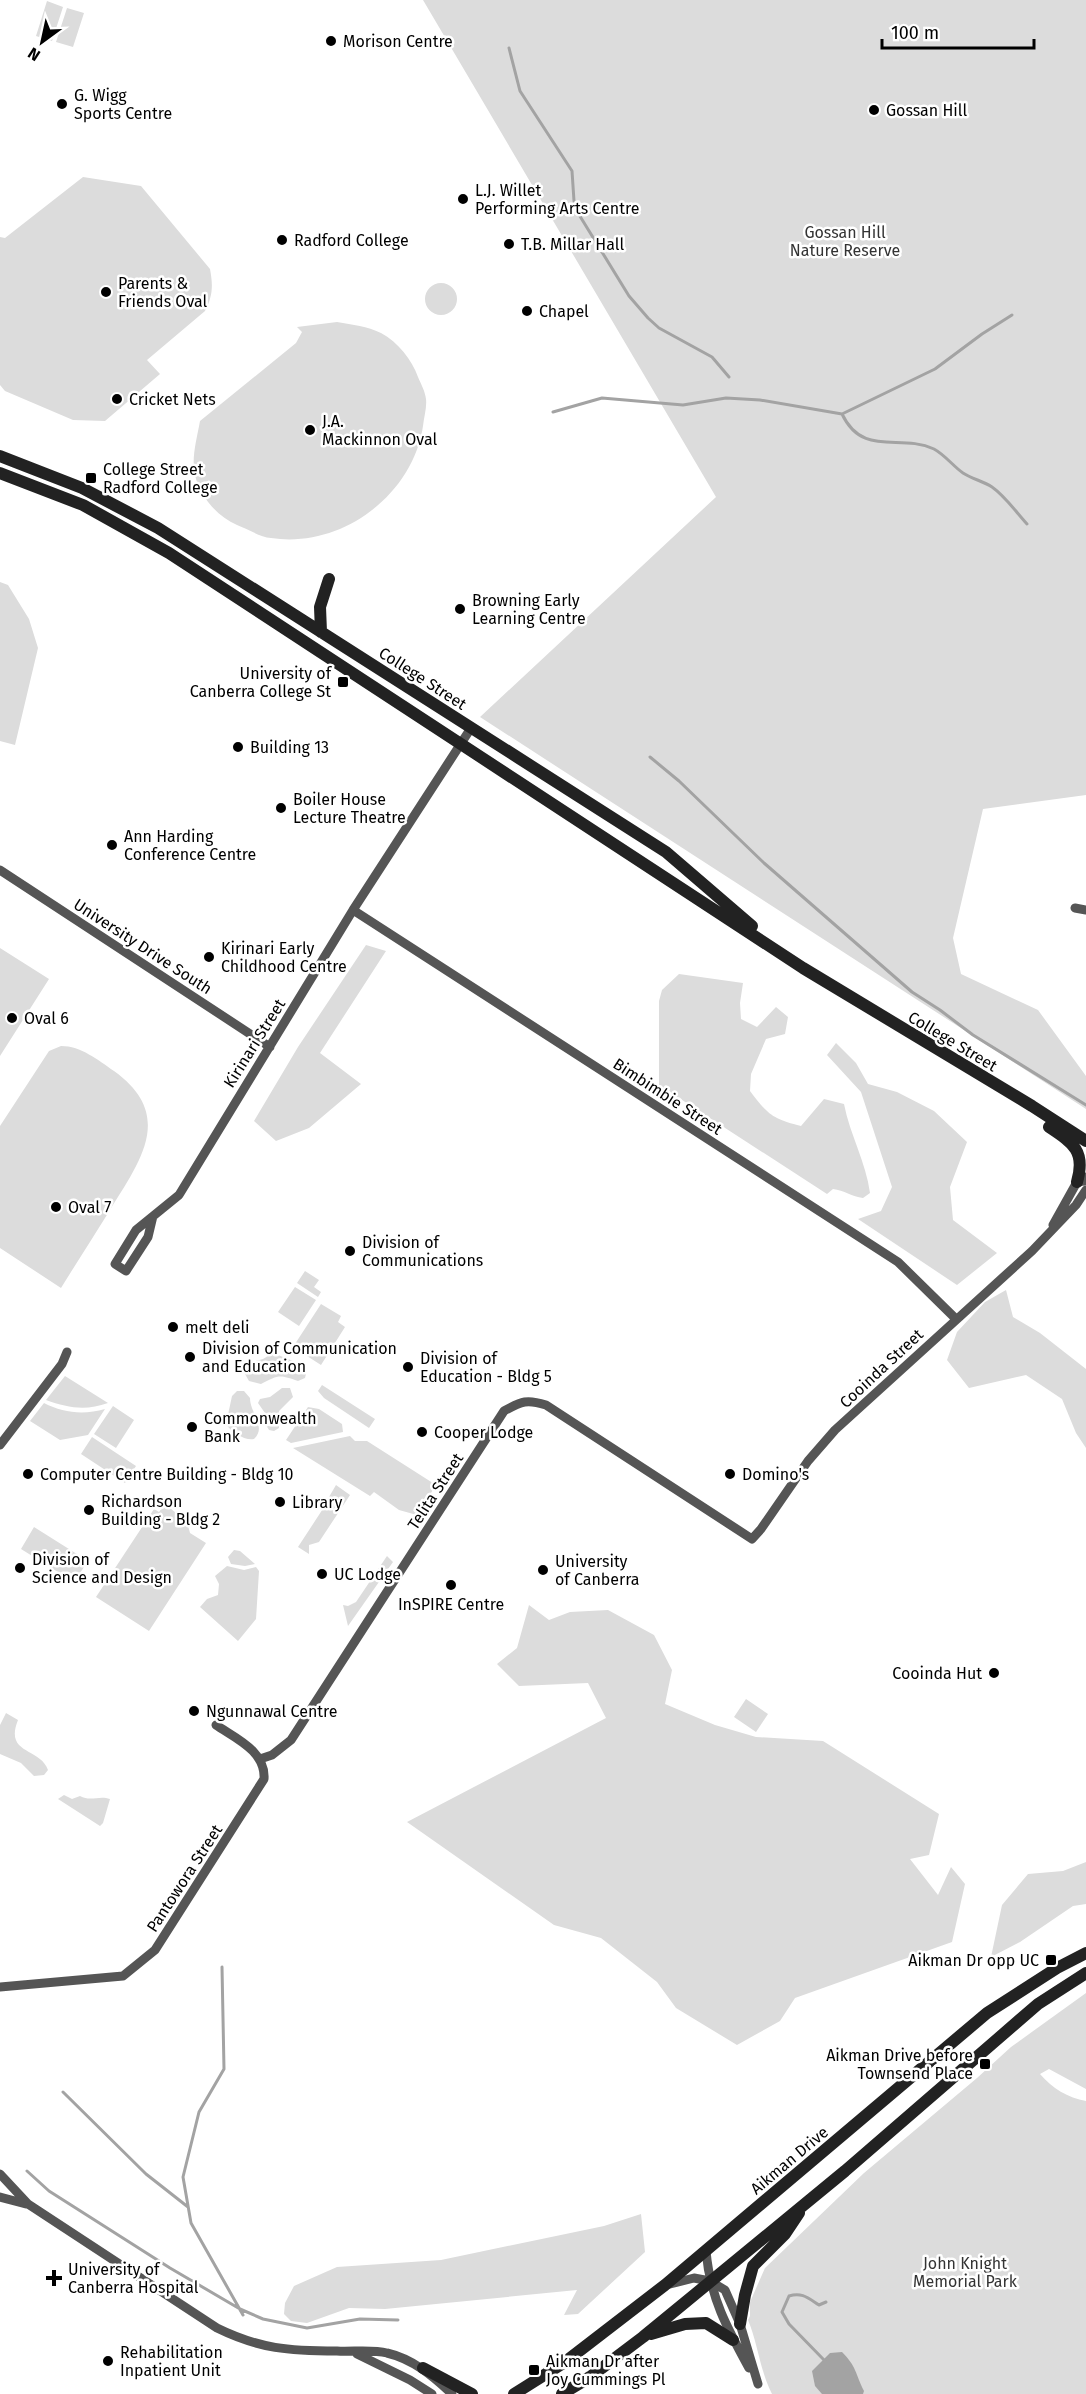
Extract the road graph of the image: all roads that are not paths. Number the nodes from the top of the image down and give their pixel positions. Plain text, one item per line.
1 (0, 456) edge
2 (0, 473) edge
3 (329, 579) dead end
4 (321, 632) junction
5 (471, 728) junction
6 (461, 744) junction
7 (0, 870) edge
8 (1076, 908) dead end
9 (353, 910) junction
10 (1086, 910) edge
11 (803, 968) junction
12 (270, 1047) junction
13 (1032, 1106) junction
14 (1086, 1142) edge
15 (1083, 1183) edge
16 (153, 1216) junction
17 (956, 1319) junction
18 (67, 1352) dead end
19 (0, 1445) edge
20 (752, 1539) joint
21 (216, 1725) dead end
22 (260, 1759) junction
23 (1086, 1953) edge
24 (1086, 1973) edge
25 (0, 1987) edge
26 (0, 2174) edge
27 (0, 2198) edge
28 (806, 2202) junction
29 (28, 2204) junction
30 (706, 2251) junction
31 (710, 2281) junction
32 (665, 2285) junction
33 (741, 2325) junction
34 (643, 2337) junction
35 (734, 2340) junction
36 (352, 2352) junction
37 (423, 2368) junction
38 (758, 2384) junction
39 (432, 2394) edge
40 (452, 2394) edge
41 (472, 2394) edge
42 (513, 2394) edge
43 (562, 2394) edge
44 (763, 2394) edge

1 - 4 street, College Street
2 - 6 street, College Street
3 - 4 street
4 - 5 street, College Street
5 - 6 street, Kirinari Street
5 - 11 street, College Street
6 - 9 street, Kirinari Street
6 - 11 street, College Street
7 - 12 street, University Drive South
8 - 10 street
9 - 12 street, Kirinari Street
9 - 17 street, Bimbimbie Street
11 - 13 street, College Street
12 - 16 street, Kirinari Street
13 - 14 street, College Street
13 - 15 street
15 - 17 street, Cooinda Street
16 - 16 street, Kirinari Street
17 - 20 street, Cooinda Street
18 - 19 street
20 - 22 street, Telita Street
21 - 22 street
22 - 25 street, Pantowora Street
23 - 30 street, Aikman Drive
24 - 28 street
26 - 29 street
27 - 29 street
28 - 31 street
28 - 33 street
29 - 36 street
30 - 31 street
30 - 32 street, Aikman Drive
31 - 32 street
31 - 33 street
31 - 34 street
31 - 35 street
32 - 42 street, Aikman Drive
33 - 38 street
34 - 35 street
34 - 43 street
35 - 38 street
36 - 37 street
36 - 39 street
37 - 40 street
37 - 41 street
38 - 44 street

